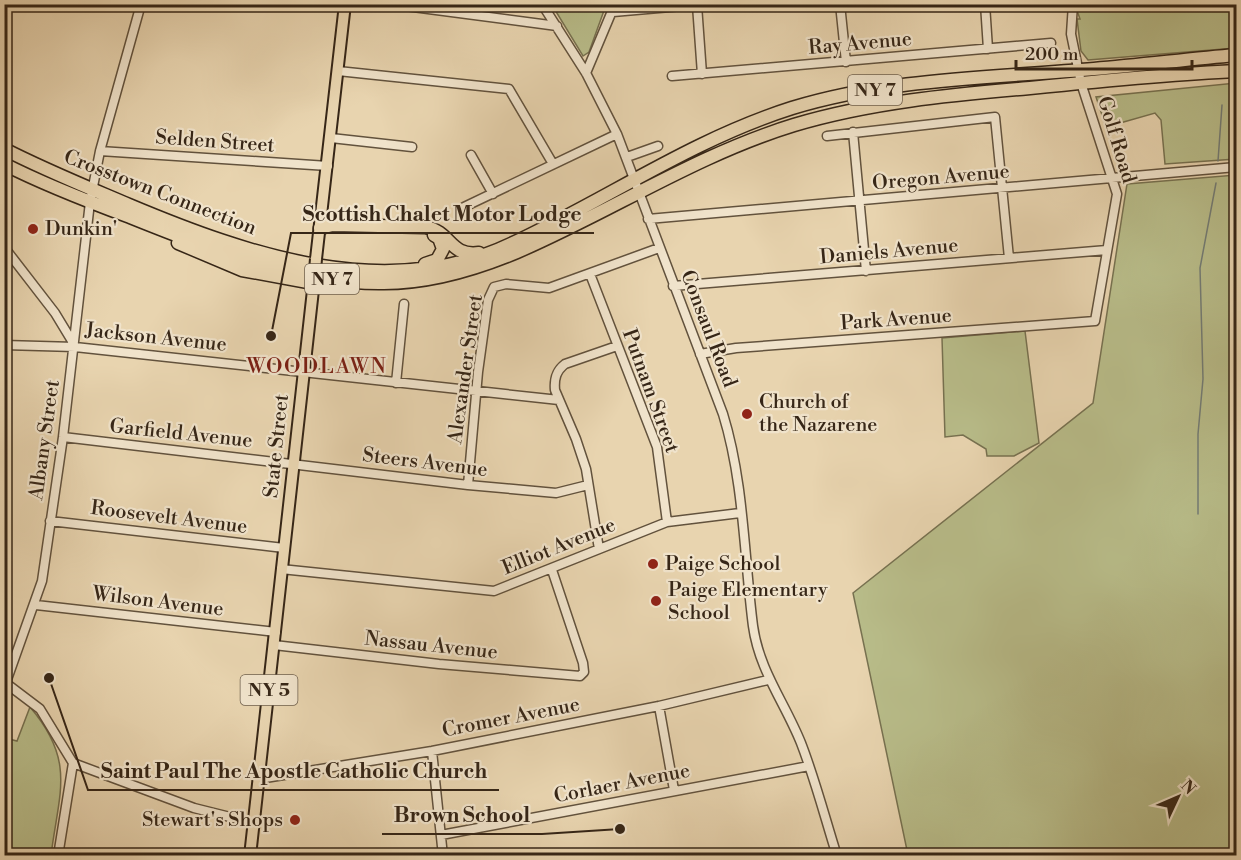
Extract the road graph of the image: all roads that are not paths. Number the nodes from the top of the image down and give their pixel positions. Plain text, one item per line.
1 (141, 4) edge
2 (345, 4) edge
3 (390, 4) edge
4 (542, 4) edge
5 (705, 4) edge
6 (840, 4) edge
7 (985, 4) edge
8 (1073, 4) edge
9 (697, 5) edge
10 (614, 8) edge
11 (557, 26) junction
12 (1051, 43) dead end
13 (988, 49) junction
14 (1236, 55) edge
15 (846, 62) junction
16 (1078, 70) junction
17 (338, 71) junction
18 (1236, 71) edge
19 (586, 73) junction
20 (702, 74) junction
21 (672, 76) dead end
22 (1081, 83) junction
23 (853, 132) junction
24 (617, 134) junction
25 (827, 136) dead end
26 (331, 138) junction
27 (658, 146) dead end
28 (412, 147) dead end
29 (4, 149) edge
30 (100, 151) junction
31 (471, 155) dead end
32 (627, 157) junction
33 (4, 164) edge
34 (553, 164) junction
35 (328, 166) junction
36 (1236, 167) edge
37 (633, 178) junction
38 (1111, 178) junction
39 (1004, 189) junction
40 (638, 191) junction
41 (493, 194) junction
42 (92, 196) junction
43 (861, 202) junction
44 (104, 207) junction
45 (464, 207) dead end
46 (648, 219) junction
47 (320, 228) junction
48 (4, 247) edge
49 (514, 248) junction
50 (659, 248) junction
51 (1107, 250) junction
52 (1009, 258) junction
53 (403, 271) junction
54 (866, 271) junction
55 (590, 274) junction
56 (313, 283) junction
57 (673, 286) junction
58 (404, 304) dead end
59 (1095, 321) joint
60 (4, 345) edge
61 (75, 346) junction
62 (617, 346) junction
63 (700, 354) junction
64 (303, 372) junction
65 (396, 383) junction
66 (476, 392) junction
67 (559, 400) junction
68 (63, 437) junction
69 (294, 463) junction
70 (468, 485) junction
71 (588, 485) junction
72 (740, 513) junction
73 (50, 521) junction
74 (667, 522) junction
75 (284, 548) junction
76 (599, 549) junction
77 (281, 568) junction
78 (552, 570) junction
79 (36, 605) junction
80 (276, 632) junction
81 (274, 645) junction
82 (768, 680) junction
83 (6, 686) edge
84 (659, 706) junction
85 (432, 751) junction
86 (73, 763) junction
87 (809, 766) junction
88 (259, 779) junction
89 (674, 790) junction
90 (254, 823) junction
91 (441, 835) junction
92 (58, 855) edge
93 (250, 855) edge
94 (443, 855) edge
95 (837, 855) edge

1 - 30 street, Albany Street
2 - 17 main road, State Street / NY 5
3 - 11 street
4 - 11 street, Consaul Road
5 - 9 street
6 - 15 street
7 - 13 street
8 - 16 street, Golf Road
9 - 10 street
9 - 20 street
10 - 19 street
11 - 19 street, Consaul Road
12 - 13 street, Ray Avenue
13 - 15 street, Ray Avenue
14 - 16 highway, Crosstown Connection / NY 7
15 - 20 street, Ray Avenue
16 - 22 street, Golf Road
16 - 37 highway, Crosstown Connection / NY 7
17 - 26 main road, State Street / NY 5
17 - 34 street
18 - 22 highway, Crosstown Connection / NY 7
19 - 24 street, Consaul Road
20 - 21 street, Ray Avenue
22 - 38 street, Golf Road
22 - 40 highway, Crosstown Connection / NY 7
23 - 25 street
23 - 39 street
23 - 43 street
24 - 32 street, Consaul Road
24 - 34 street
26 - 28 street
26 - 35 main road, State Street / NY 5
27 - 32 street
29 - 42 highway, Crosstown Connection / NY 7
30 - 35 street, Selden Street
30 - 42 street, Albany Street
31 - 41 street
32 - 37 street, Consaul Road
33 - 42 highway, Crosstown Connection / NY 7
34 - 41 street
35 - 47 main road, State Street / NY 5
36 - 38 street, Oregon Avenue
37 - 40 street, Consaul Road
37 - 49 highway, Crosstown Connection / NY 7
38 - 39 street, Oregon Avenue
38 - 51 street, Golf Road
39 - 43 street, Oregon Avenue
39 - 52 street
40 - 46 street, Consaul Road
40 - 49 highway, Crosstown Connection / NY 7
41 - 45 street
42 - 44 highway, Crosstown Connection / NY 7
42 - 53 highway, Crosstown Connection / NY 7
42 - 61 street, Albany Street
43 - 46 street, Oregon Avenue
43 - 54 street
44 - 49 highway, Crosstown Connection / NY 7
44 - 56 highway
46 - 50 street, Consaul Road
47 - 49 highway
47 - 53 highway
47 - 56 main road, State Street / NY 5, bridge
48 - 61 street
49 - 53 highway, Crosstown Connection / NY 7
49 - 56 highway
50 - 55 street, Alexander Street
50 - 57 street, Consaul Road
51 - 52 street, Daniels Avenue
51 - 59 street, Golf Road
52 - 54 street, Daniels Avenue
54 - 57 street, Daniels Avenue
55 - 62 street, Putnam Street
55 - 66 street, Alexander Street
56 - 64 main road, State Street / NY 5
57 - 63 street, Consaul Road
58 - 65 street
59 - 63 street, Park Avenue
60 - 61 street, Jackson Avenue
61 - 64 street, Jackson Avenue
61 - 68 street, Albany Street
62 - 67 street
62 - 74 street, Putnam Street
63 - 72 street, Consaul Road
64 - 65 street, Jackson Avenue
64 - 69 main road, State Street / NY 5
65 - 66 street, Jackson Avenue
66 - 67 street, Jackson Avenue
66 - 70 street, Alexander Street
67 - 71 street
68 - 69 street, Garfield Avenue
68 - 73 street, Albany Street
69 - 70 street, Steers Avenue
69 - 75 main road, State Street / NY 5
70 - 71 street, Steers Avenue
71 - 76 street
72 - 74 street, Elliot Avenue
72 - 82 street, Consaul Road
73 - 75 street, Roosevelt Avenue
73 - 79 street, Albany Street
74 - 76 street, Elliot Avenue
75 - 77 main road, State Street / NY 5
76 - 78 street, Elliot Avenue
77 - 78 street, Elliot Avenue
77 - 80 main road, State Street / NY 5
78 - 81 street, Nassau Avenue
79 - 80 street, Wilson Avenue
79 - 83 street, Albany Street
80 - 81 main road, State Street / NY 5
81 - 88 main road, State Street / NY 5
82 - 84 street, Cromer Avenue
82 - 87 street, Consaul Road
83 - 86 street, Albany Street
84 - 85 street, Cromer Avenue
84 - 89 street
85 - 88 street, Cromer Avenue
85 - 91 street
86 - 90 street
86 - 92 street
87 - 89 street, Corlaer Avenue
87 - 95 street, Consaul Road
88 - 90 main road, State Street / NY 5
89 - 91 street, Corlaer Avenue
90 - 93 main road, State Street / NY 5
91 - 94 street

